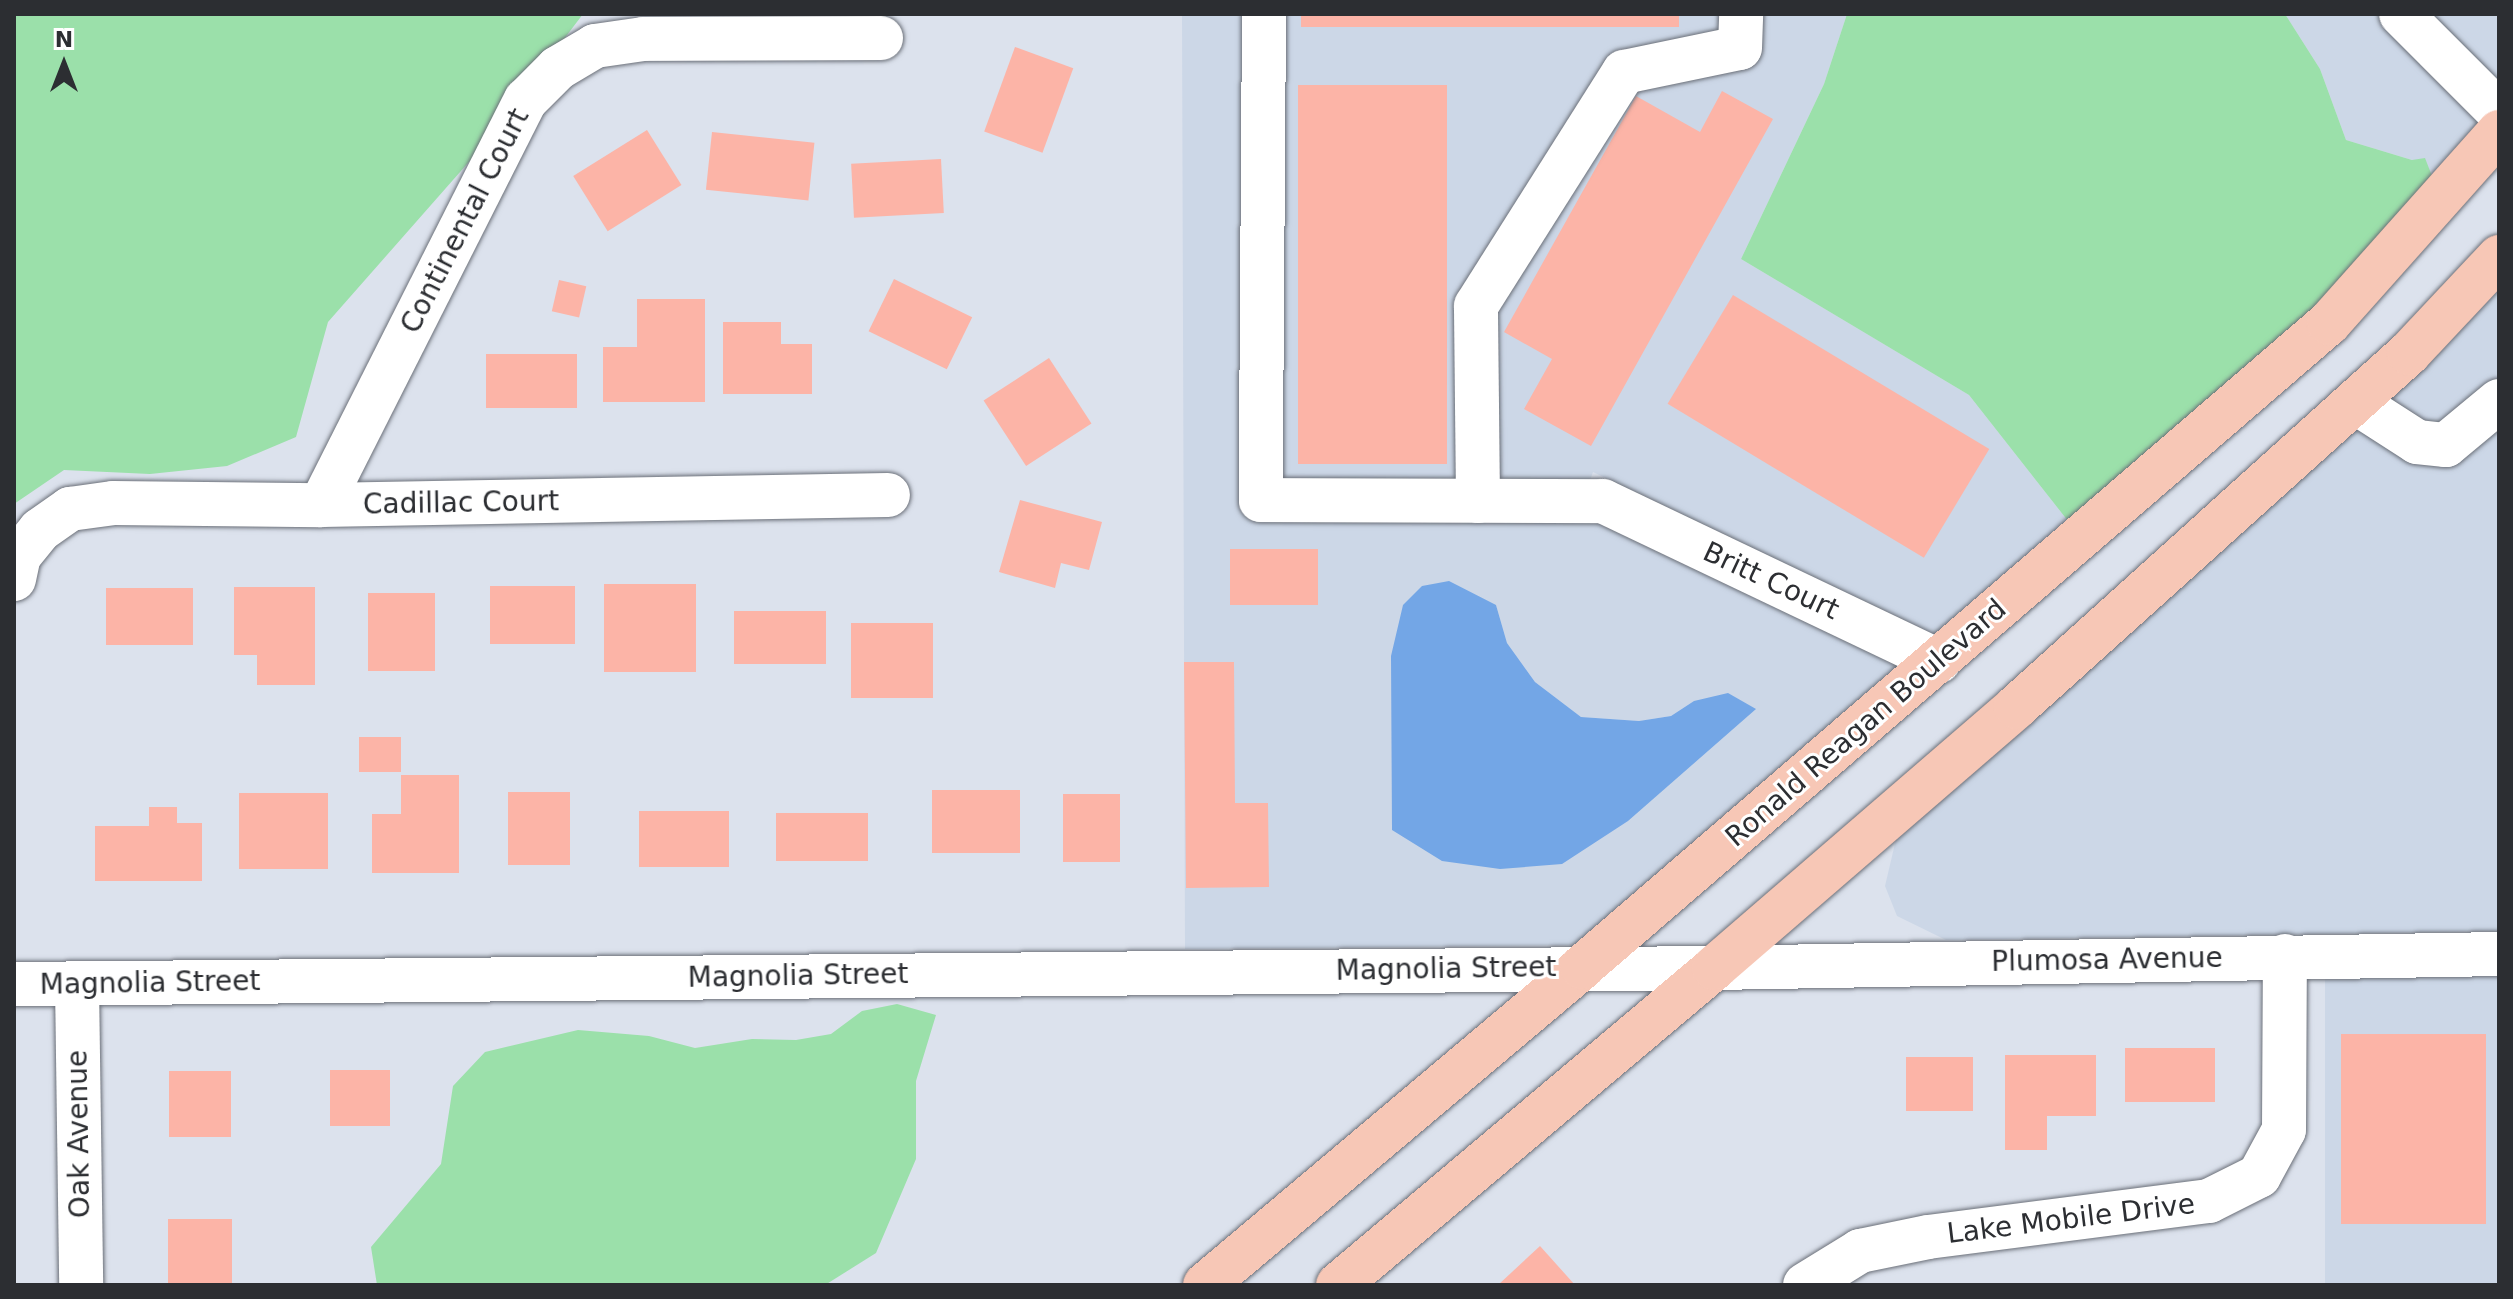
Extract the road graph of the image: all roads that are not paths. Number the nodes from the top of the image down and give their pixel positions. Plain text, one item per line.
1 (1264, 14) edge
2 (1741, 14) edge
3 (2401, 14) edge
4 (881, 38) dead end
5 (2499, 112) edge
6 (2499, 132) edge
7 (2499, 257) edge
8 (2499, 401) edge
9 (2355, 402) junction
10 (888, 495) dead end
11 (1478, 501) junction
12 (321, 505) junction
13 (14, 579) edge
14 (1939, 661) junction
15 (2499, 954) edge
16 (2285, 956) junction
17 (1582, 967) junction
18 (1714, 968) junction
19 (14, 984) edge
20 (77, 984) junction
21 (81, 1285) edge
22 (1205, 1285) edge
23 (1338, 1285) edge
24 (1805, 1285) edge

1 - 11 street
2 - 11 street
3 - 5 street
4 - 12 street, Continental Court
6 - 14 main road, Ronald Reagan Boulevard
7 - 9 main road
8 - 9 street
9 - 18 main road
10 - 12 street, Cadillac Court
11 - 14 street, Britt Court
12 - 13 street, Cadillac Court
14 - 17 main road, Ronald Reagan Boulevard
15 - 16 street, Plumosa Avenue
16 - 18 street, Plumosa Avenue
16 - 24 street, Lake Mobile Drive
17 - 18 street, Plumosa Avenue
17 - 20 street, Magnolia Street
17 - 22 main road, Ronald Reagan Boulevard
18 - 23 main road
19 - 20 street, Magnolia Street
20 - 21 street, Oak Avenue

